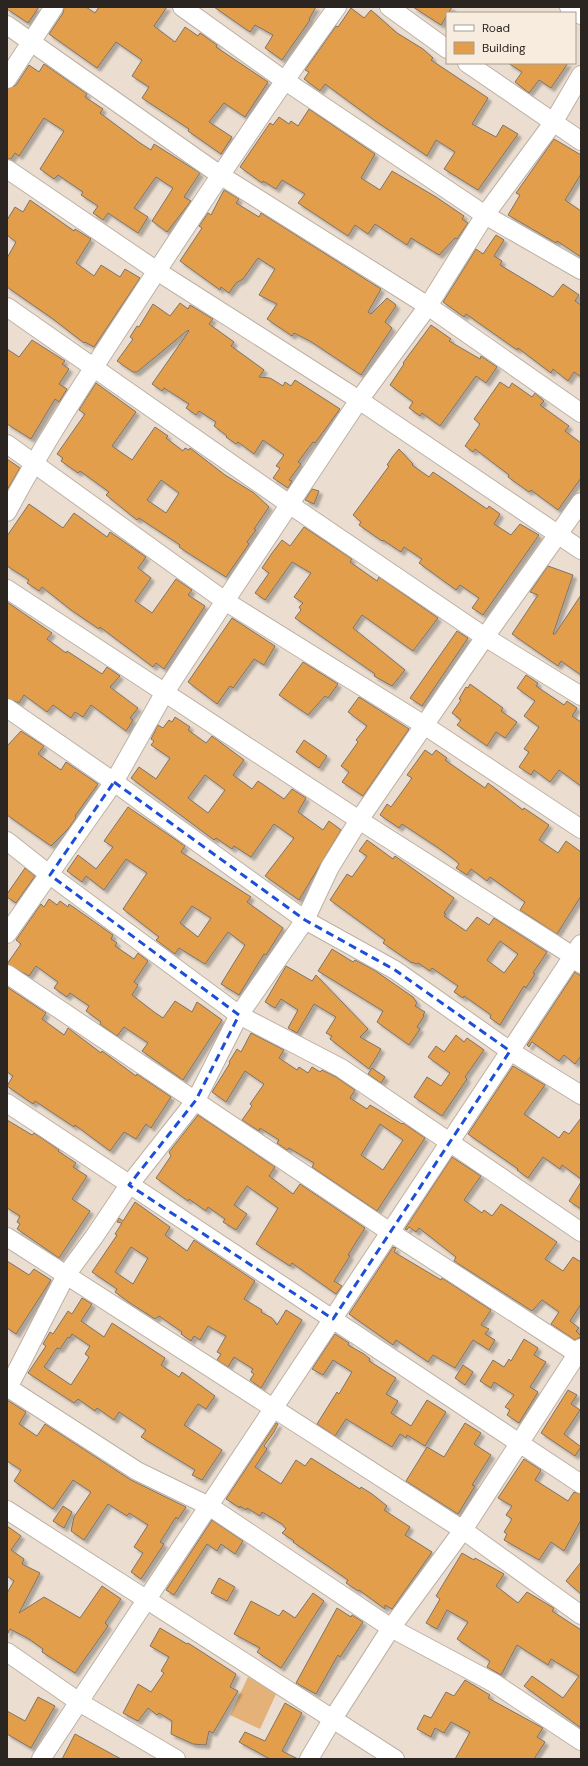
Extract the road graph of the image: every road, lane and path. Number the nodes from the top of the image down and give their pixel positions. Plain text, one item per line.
1 (54, 7) edge
2 (182, 7) edge
3 (337, 7) edge
4 (388, 7) edge
5 (569, 7) edge
6 (581, 15) edge
7 (7, 25) edge
8 (32, 41) junction
9 (446, 47) edge
10 (468, 64) edge
11 (581, 75) edge
12 (7, 79) edge
13 (284, 80) junction
14 (552, 123) junction
15 (581, 142) edge
16 (7, 169) edge
17 (220, 175) junction
18 (485, 215) junction
19 (581, 270) edge
20 (156, 271) junction
21 (428, 306) junction
22 (7, 307) edge
23 (94, 367) junction
24 (359, 400) junction
25 (581, 413) edge
26 (7, 444) edge
27 (34, 461) junction
28 (581, 502) edge
29 (289, 504) junction
30 (7, 512) edge
31 (559, 536) junction
32 (581, 550) edge
33 (7, 589) edge
34 (225, 601) junction
35 (485, 637) junction
36 (165, 692) junction
37 (581, 696) edge
38 (7, 708) edge
39 (424, 725) junction
40 (114, 782) junction
41 (359, 820) junction
42 (581, 829) edge
43 (7, 841) edge
44 (50, 875) junction
45 (305, 920) junction
46 (7, 934) edge
47 (578, 954) edge
48 (7, 974) edge
49 (239, 1015) junction
50 (510, 1051) junction
51 (581, 1095) edge
52 (196, 1100) junction
53 (7, 1103) edge
54 (450, 1142) junction
55 (129, 1185) junction
56 (390, 1232) junction
57 (581, 1232) edge
58 (7, 1237) edge
59 (66, 1275) junction
60 (333, 1318) junction
61 (580, 1353) edge
62 (7, 1389) edge
63 (274, 1408) junction
64 (520, 1444) junction
65 (581, 1484) edge
66 (209, 1506) junction
67 (7, 1510) edge
68 (463, 1530) junction
69 (146, 1600) junction
70 (581, 1615) edge
71 (391, 1628) junction
72 (7, 1652) edge
73 (79, 1702) junction
74 (332, 1720) junction
75 (581, 1741) edge
76 (41, 1759) edge
77 (176, 1759) edge
78 (309, 1759) edge
79 (395, 1759) edge

1 - 8 street
2 - 13 street
3 - 13 street
4 - 9 street
5 - 6 street
7 - 8 street
8 - 12 street
8 - 17 street
10 - 14 street
11 - 14 street
13 - 17 street
13 - 18 street
14 - 15 street
14 - 18 street
16 - 20 street
17 - 20 street
17 - 21 street
18 - 19 street
18 - 21 street
20 - 23 street
20 - 24 street
21 - 24 street
21 - 25 street
22 - 23 street
23 - 27 street
23 - 29 street
24 - 29 street
24 - 31 street
26 - 27 street
27 - 30 street
27 - 34 street
28 - 31 street
29 - 34 street
29 - 35 street
31 - 32 street
31 - 35 street
33 - 36 street
34 - 36 street
34 - 39 street
35 - 37 street
35 - 39 street
36 - 40 street
36 - 41 street
38 - 40 street
39 - 41 street
39 - 42 street
40 - 44 street
40 - 45 street
41 - 45 street
41 - 47 street
43 - 44 street
44 - 46 street
44 - 49 street
45 - 49 street
45 - 50 street
47 - 50 street
48 - 52 street
49 - 52 street
49 - 54 street
50 - 51 street
50 - 54 street
52 - 55 street
52 - 56 street
53 - 55 street
54 - 56 street
54 - 57 street
55 - 59 street
55 - 60 street
56 - 60 street
56 - 61 street
58 - 59 street
59 - 62 street
59 - 63 street
60 - 63 street
60 - 64 street
61 - 64 street
62 - 66 street
63 - 66 street
63 - 68 street
64 - 65 street
64 - 68 street
66 - 69 street
66 - 71 street
67 - 69 street
68 - 70 street
68 - 71 street
69 - 73 street
69 - 74 street
71 - 74 street
71 - 75 street
72 - 73 street
73 - 76 street
73 - 77 street
74 - 78 street
74 - 79 street

